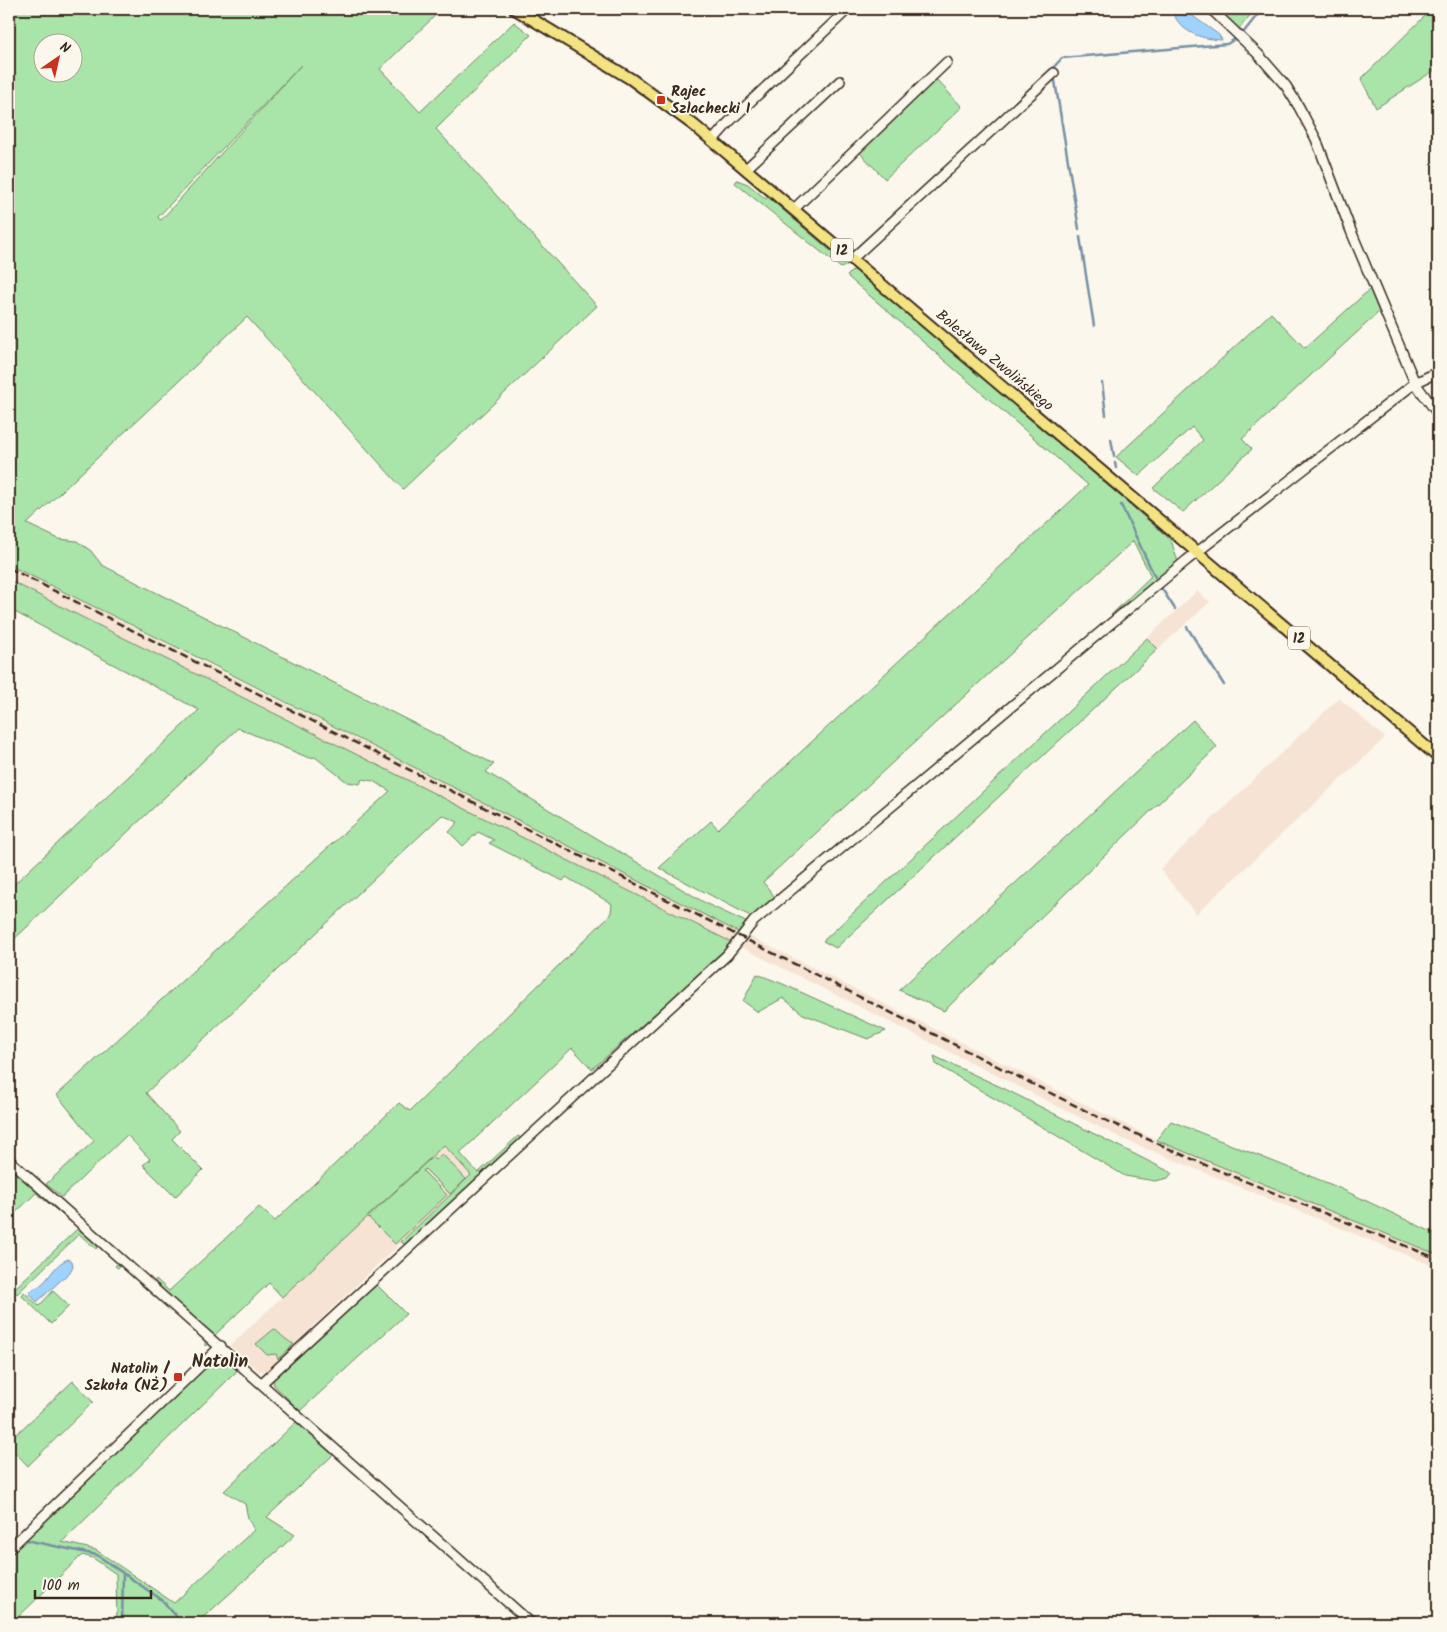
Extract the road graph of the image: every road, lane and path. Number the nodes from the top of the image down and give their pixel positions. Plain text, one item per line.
1 (515, 9) edge
2 (848, 9) edge
3 (1211, 9) edge
4 (947, 62) dead end
5 (1054, 73) dead end
6 (840, 80) dead end
7 (713, 140) junction
8 (746, 168) junction
9 (794, 209) junction
10 (852, 258) junction
11 (1438, 372) edge
12 (1414, 383) junction
13 (1438, 414) edge
14 (1198, 553) junction
15 (1438, 757) edge
16 (9, 1160) edge
17 (221, 1346) junction
18 (262, 1383) junction
19 (9, 1549) edge
20 (531, 1623) edge

1 - 7 main road, Bolesława Zwolińskiego / 12
2 - 7 street
3 - 12 street
4 - 9 street
5 - 10 street
6 - 8 street
7 - 8 main road, Bolesława Zwolińskiego / 12
8 - 9 main road, Bolesława Zwolińskiego / 12
9 - 10 main road, Bolesława Zwolińskiego / 12
10 - 14 main road, Bolesława Zwolińskiego / 12
11 - 12 street
12 - 13 street
12 - 14 street
14 - 15 main road, Bolesława Zwolińskiego / 12
14 - 18 street
16 - 17 street
17 - 18 street
17 - 19 street
18 - 20 street

